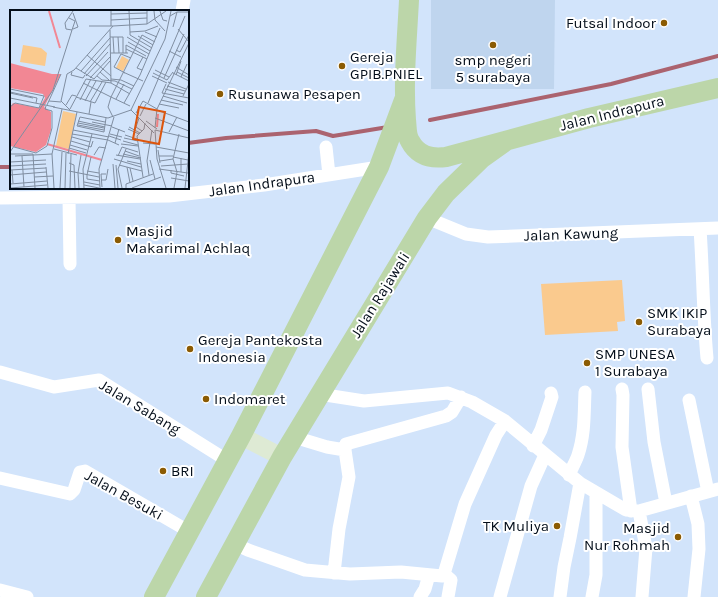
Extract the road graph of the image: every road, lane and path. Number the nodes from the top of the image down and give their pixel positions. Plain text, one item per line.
1 (184, 0) edge
2 (409, 0) edge
3 (182, 10) edge
4 (718, 88) edge
5 (404, 100) junction
6 (506, 141) junction
7 (326, 146) dead end
8 (379, 168) junction
9 (329, 175) junction
10 (169, 192) edge
11 (0, 198) edge
12 (69, 198) junction
13 (427, 218) junction
14 (718, 228) edge
15 (700, 229) junction
16 (70, 264) dead end
17 (707, 358) dead end
18 (0, 372) edge
19 (622, 389) dead end
20 (648, 389) dead end
21 (551, 392) dead end
22 (585, 392) dead end
23 (319, 394) junction
24 (460, 397) junction
25 (688, 400) dead end
26 (505, 421) junction
27 (241, 436) junction
28 (294, 437) junction
29 (533, 446) junction
30 (345, 450) junction
31 (545, 455) junction
32 (282, 457) junction
33 (228, 461) junction
34 (0, 478) edge
35 (574, 479) junction
36 (713, 490) edge
37 (596, 493) junction
38 (691, 496) junction
39 (666, 503) junction
40 (635, 511) junction
41 (190, 532) junction
42 (236, 544) junction
43 (334, 572) junction
44 (437, 575) junction
45 (0, 590) edge
46 (27, 597) edge
47 (154, 597) edge
48 (206, 597) edge
49 (420, 597) edge
50 (448, 597) edge
51 (500, 597) edge
52 (560, 597) edge
53 (592, 597) edge
54 (642, 597) edge
55 (694, 597) edge

1 - 3 street
2 - 5 main road
4 - 6 main road, Jalan Indrapura
5 - 6 main road
5 - 8 main road
6 - 13 main road, Jalan Rajawali
7 - 9 street
8 - 9 street, Jalan Indrapura
8 - 27 main road
9 - 10 street, Jalan Indrapura
10 - 12 street, Jalan Indrapura
11 - 12 street, Jalan Indrapura
12 - 16 street
13 - 15 street, Jalan Kawung
13 - 23 main road, Jalan Rajawali
14 - 15 street, Jalan Kawung
15 - 17 street
18 - 33 street, Jalan Sabang
19 - 40 street
20 - 39 street
21 - 29 street
22 - 35 street
23 - 24 street
23 - 28 main road, Jalan Rajawali
24 - 26 street
24 - 30 street
25 - 36 street
26 - 29 street
26 - 44 street
27 - 32 main road
27 - 33 main road
28 - 30 street
28 - 32 main road, Jalan Rajawali
29 - 31 street
30 - 43 street
31 - 35 street
31 - 51 street
32 - 42 main road, Jalan Rajawali
33 - 41 main road
34 - 41 street, Jalan Besuki
35 - 37 street
35 - 52 street
36 - 38 street
37 - 40 street
37 - 53 street
38 - 39 street
38 - 55 street
39 - 40 street
40 - 54 street
41 - 47 main road
42 - 43 street
42 - 48 main road, Jalan Rajawali
43 - 44 street
44 - 49 street
44 - 50 street
45 - 46 street

